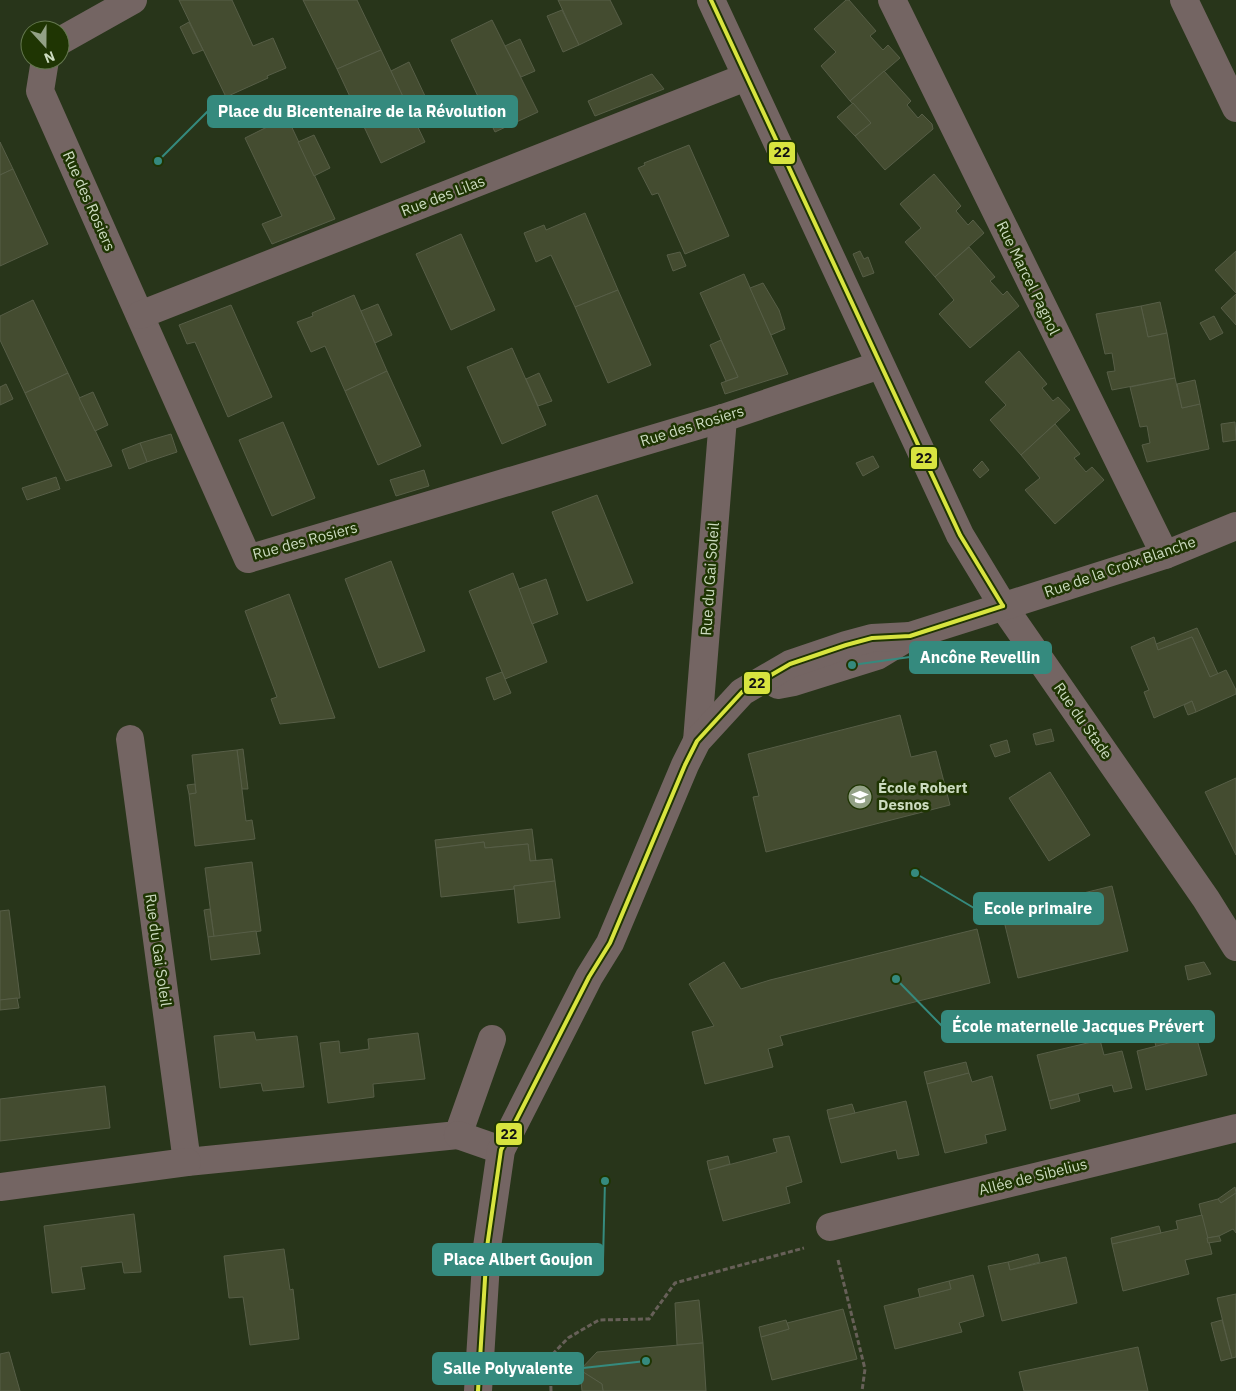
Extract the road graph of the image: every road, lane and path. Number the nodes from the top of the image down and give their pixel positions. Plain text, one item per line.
1 (133, 0) edge
2 (710, 0) edge
3 (892, 0) edge
4 (1184, 0) edge
5 (70, 36) edge
6 (43, 70) edge
7 (746, 77) junction
8 (1236, 108) edge
9 (140, 315) junction
10 (880, 365) junction
11 (723, 418) junction
12 (1236, 526) edge
13 (1165, 555) junction
14 (1003, 606) junction
15 (130, 739) dead end
16 (697, 741) junction
17 (1236, 947) edge
18 (492, 1039) dead end
19 (1236, 1128) edge
20 (458, 1135) junction
21 (501, 1150) junction
22 (187, 1162) junction
23 (0, 1187) edge
24 (830, 1227) junction
25 (478, 1391) edge
26 (551, 1391) edge
27 (862, 1391) edge

1 - 5 street
2 - 7 street, Rue du Stade
3 - 13 street, Rue Marcel Pagnol
4 - 8 street
6 - 9 street, Rue des Rosiers
7 - 9 street, Rue des Lilas
7 - 10 street, Rue du Stade
9 - 11 street, Rue des Rosiers
10 - 11 street, Rue des Rosiers
10 - 14 street, Rue du Stade
11 - 16 street, Rue du Gai Soleil
12 - 13 street, Rue de la Croix Blanche
13 - 14 street, Rue de la Croix Blanche
14 - 16 street, Rue de la Croix Blanche
14 - 17 street, Rue du Stade
15 - 22 street, Rue du Gai Soleil
16 - 21 street
18 - 20 street
19 - 24 street, Allée de Sibelius
20 - 21 street
20 - 22 street
21 - 25 street
22 - 23 street
24 - 26 path
24 - 27 path

